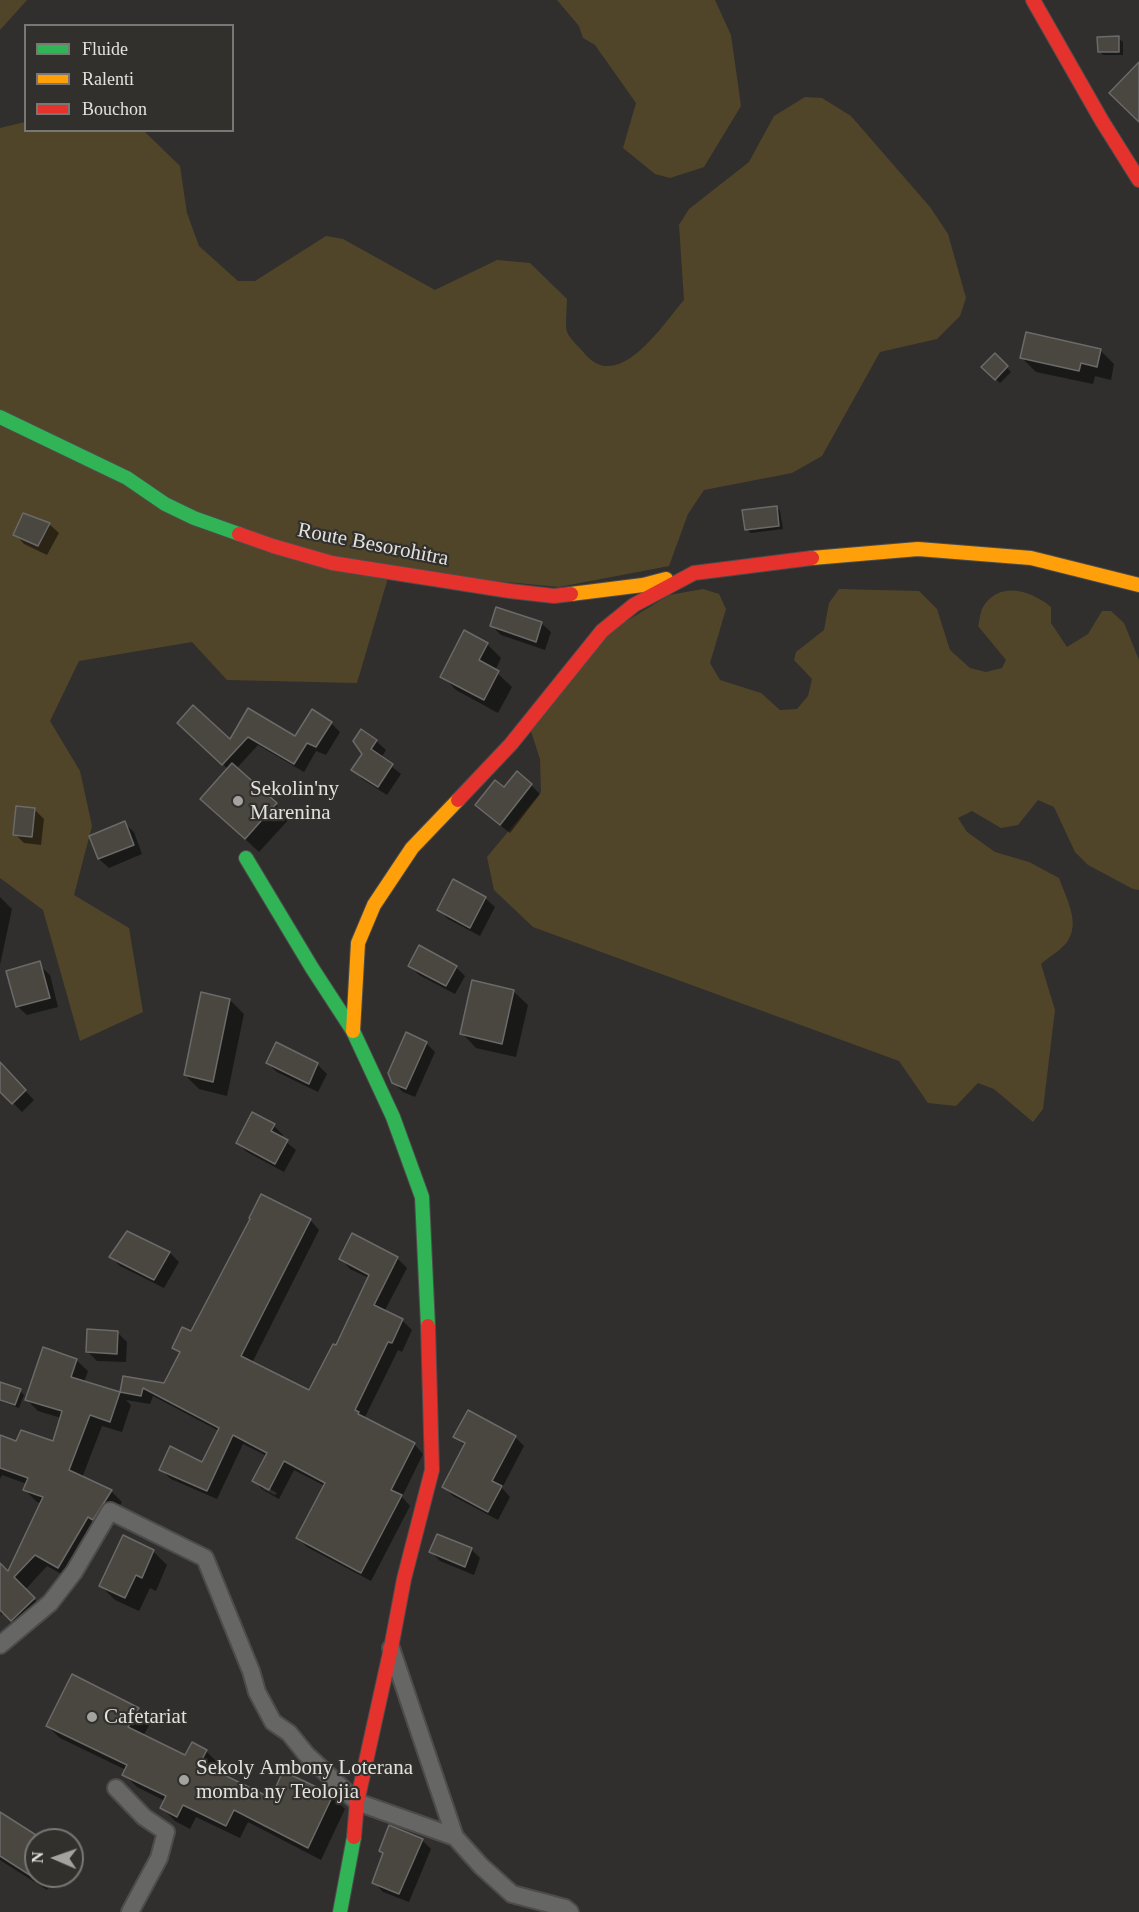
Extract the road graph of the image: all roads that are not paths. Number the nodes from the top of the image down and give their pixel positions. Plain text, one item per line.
1 (1038, 2) edge
2 (1139, 180) edge
3 (0, 417) edge
4 (694, 573) junction
5 (1139, 585) edge
6 (246, 858) dead end
7 (353, 1031) junction
8 (0, 1645) edge
9 (391, 1648) junction
10 (116, 1788) dead end
11 (357, 1802) junction
12 (456, 1837) junction
13 (130, 1912) edge
14 (340, 1912) edge
15 (570, 1912) edge

1 - 2 street
3 - 4 street, Route Besorohitra
4 - 5 street
4 - 7 street
6 - 7 street
7 - 9 street
8 - 11 street
9 - 11 street
9 - 12 street
10 - 13 street
11 - 12 street
11 - 14 street
12 - 15 street

